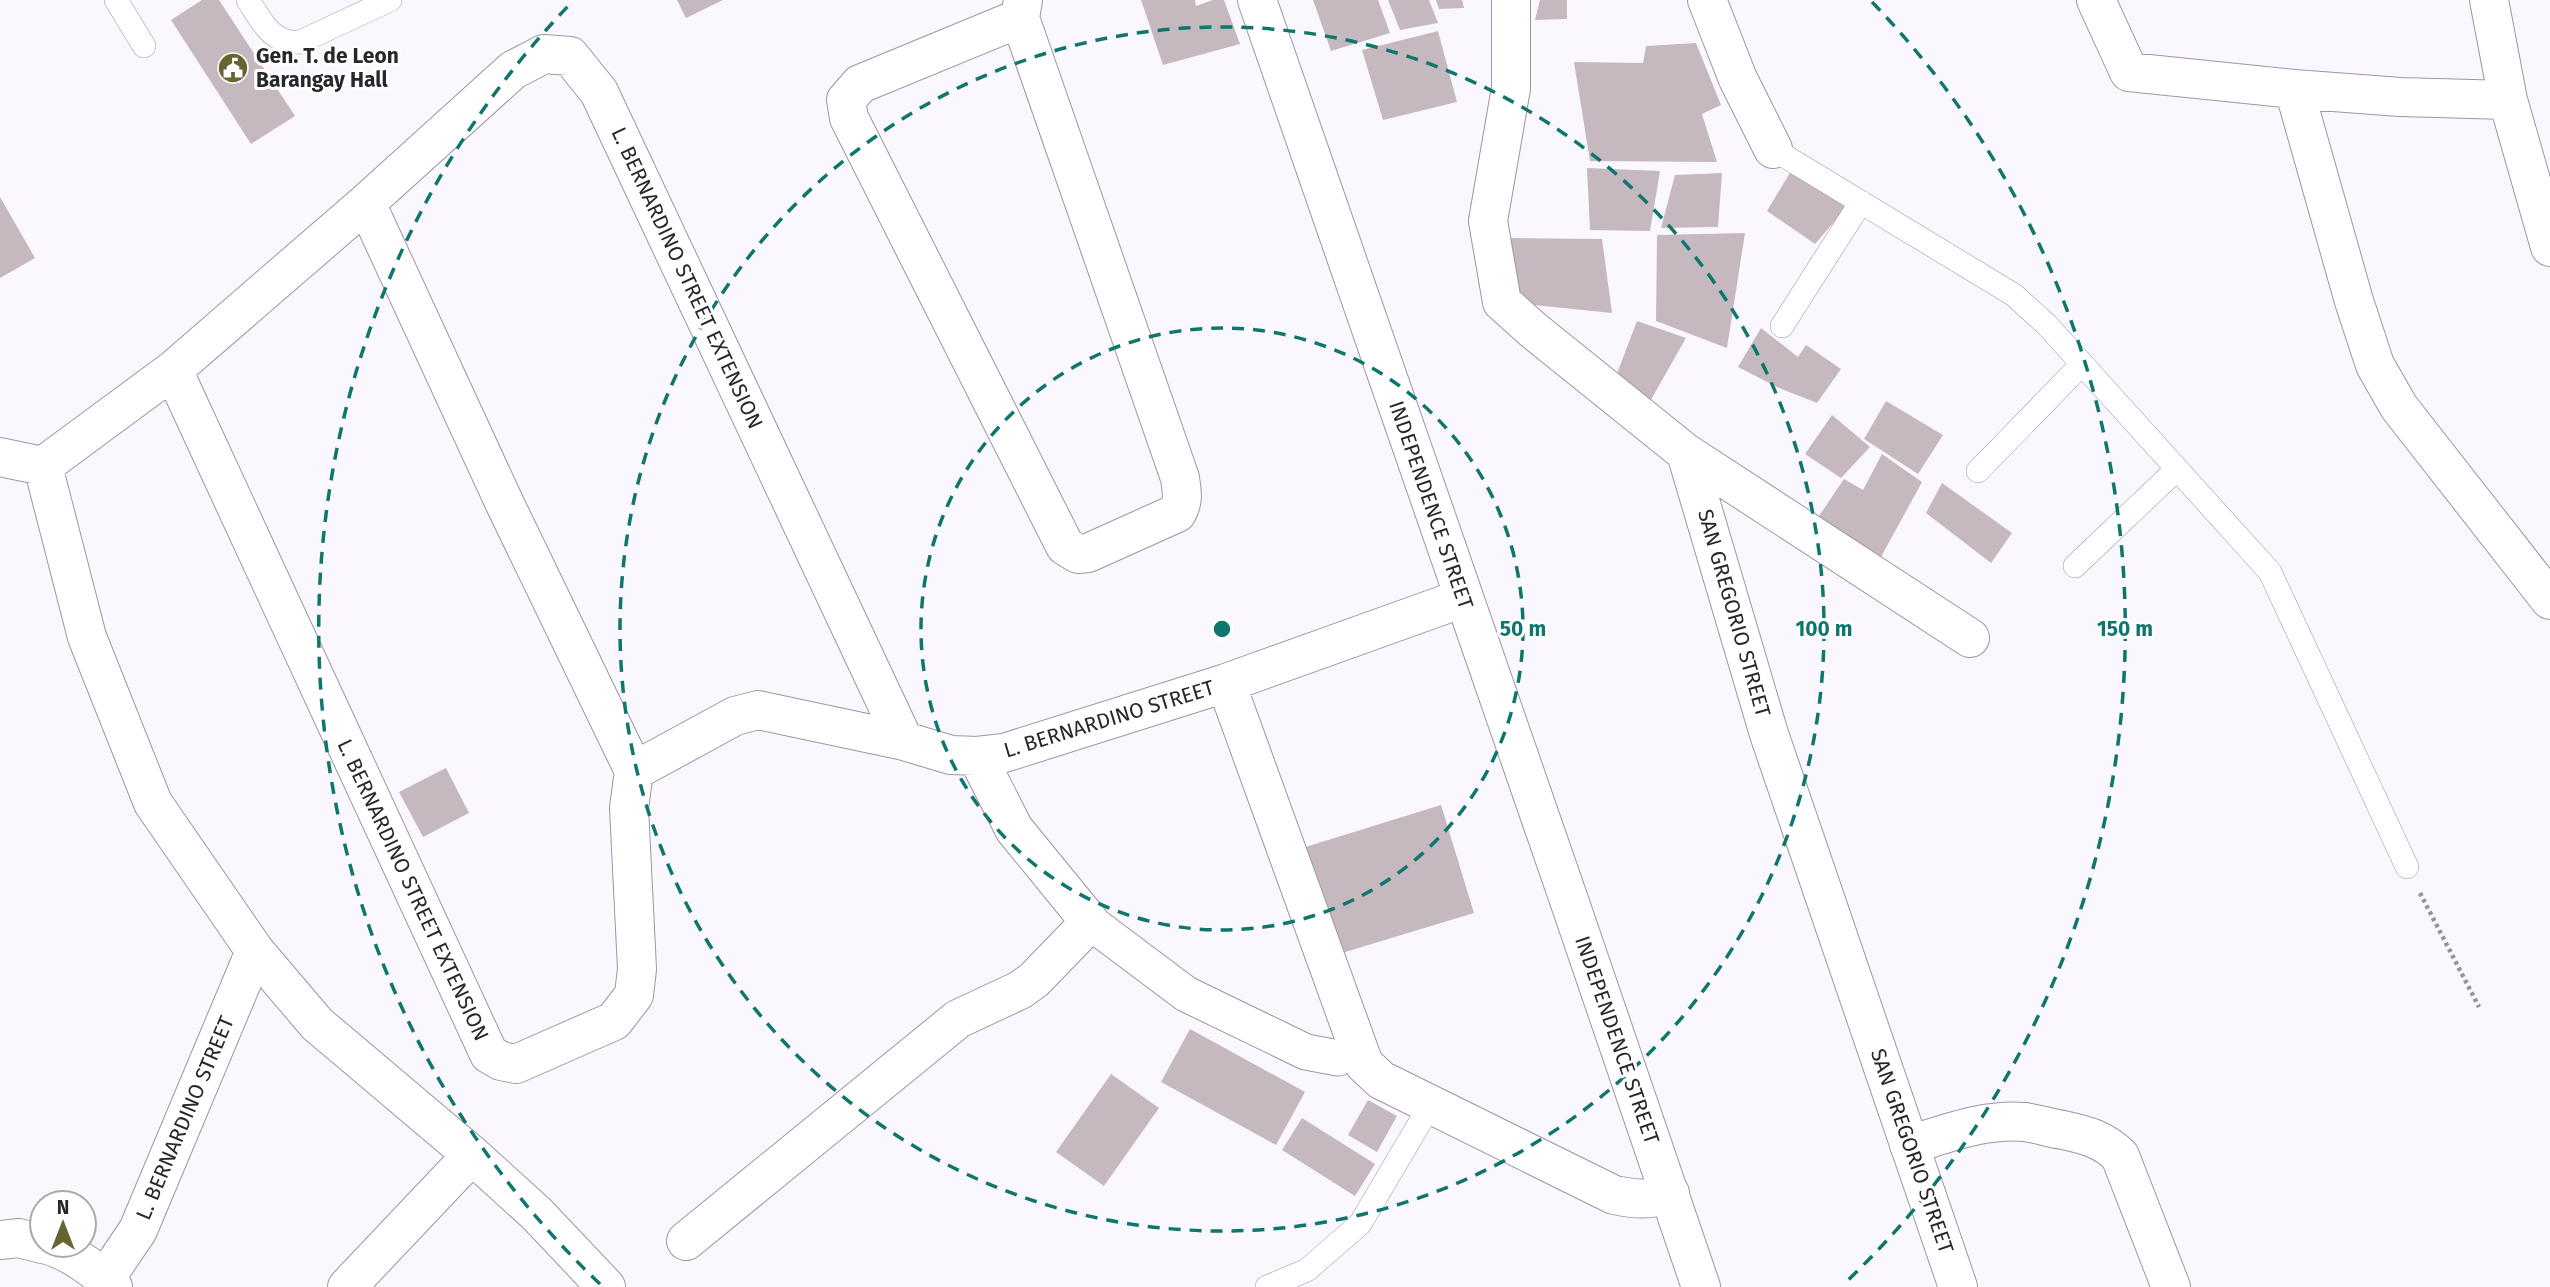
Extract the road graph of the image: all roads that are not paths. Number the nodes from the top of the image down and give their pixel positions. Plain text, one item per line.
1 (116, 0) edge
2 (248, 0) edge
3 (390, 0) edge
4 (1257, 0) edge
5 (1511, 0) edge
6 (1707, 0) edge
7 (2096, 0) edge
8 (2489, 0) edge
9 (1022, 9) edge
10 (144, 46) dead end
11 (2294, 89) junction
12 (2508, 100) junction
13 (1773, 149) joint
14 (1861, 202) junction
15 (366, 204) junction
16 (2550, 247) edge
17 (1782, 326) dead end
18 (2082, 364) junction
19 (173, 370) junction
20 (1686, 453) junction
21 (0, 457) edge
22 (43, 467) junction
23 (2177, 469) junction
24 (1978, 471) dead end
25 (2075, 566) dead end
26 (1463, 598) junction
27 (2550, 600) edge
28 (1970, 638) dead end
29 (1226, 683) junction
30 (904, 741) junction
31 (977, 756) junction
32 (634, 771) junction
33 (2407, 867) road end
34 (1090, 922) junction
35 (254, 951) junction
36 (1351, 1061) junction
37 (1431, 1104) junction
38 (1909, 1145) junction
39 (472, 1155) junction
40 (1670, 1193) junction
41 (0, 1240) edge
42 (28, 1240) edge
43 (686, 1241) dead end
44 (76, 1259) edge
45 (109, 1283) edge
46 (346, 1287) edge
47 (606, 1287) edge
48 (1267, 1287) edge
49 (1701, 1287) edge
50 (1958, 1287) edge
51 (2171, 1287) edge

1 - 10 lane
2 - 3 lane
4 - 26 street, INDEPENDENCE STREET
5 - 20 street
6 - 13 street
7 - 11 street
8 - 12 street
9 - 9 street
11 - 12 street
11 - 27 street
12 - 16 street
13 - 14 lane
14 - 17 lane
14 - 18 lane
15 - 19 street, L. BERNARDINO STREET EXTENSION
15 - 30 street, L. BERNARDINO STREET EXTENSION
15 - 32 street
18 - 23 lane
18 - 24 lane
19 - 22 street, L. BERNARDINO STREET EXTENSION
19 - 32 street, L. BERNARDINO STREET EXTENSION
20 - 28 street
20 - 38 street, SAN GREGORIO STREET
21 - 22 street
22 - 35 street
23 - 25 lane
23 - 33 lane
26 - 29 street, L. BERNARDINO STREET
26 - 40 street, INDEPENDENCE STREET
29 - 31 street, L. BERNARDINO STREET
29 - 36 street
30 - 31 street, L. BERNARDINO STREET
30 - 32 street, L. BERNARDINO STREET
31 - 34 street
34 - 36 street
34 - 43 street
35 - 39 street
35 - 45 street, L. BERNARDINO STREET
36 - 37 street
37 - 40 street
37 - 48 lane
38 - 50 street, SAN GREGORIO STREET
38 - 51 street
39 - 46 street
39 - 47 street
40 - 49 street, INDEPENDENCE STREET
41 - 42 street
44 - 45 street

